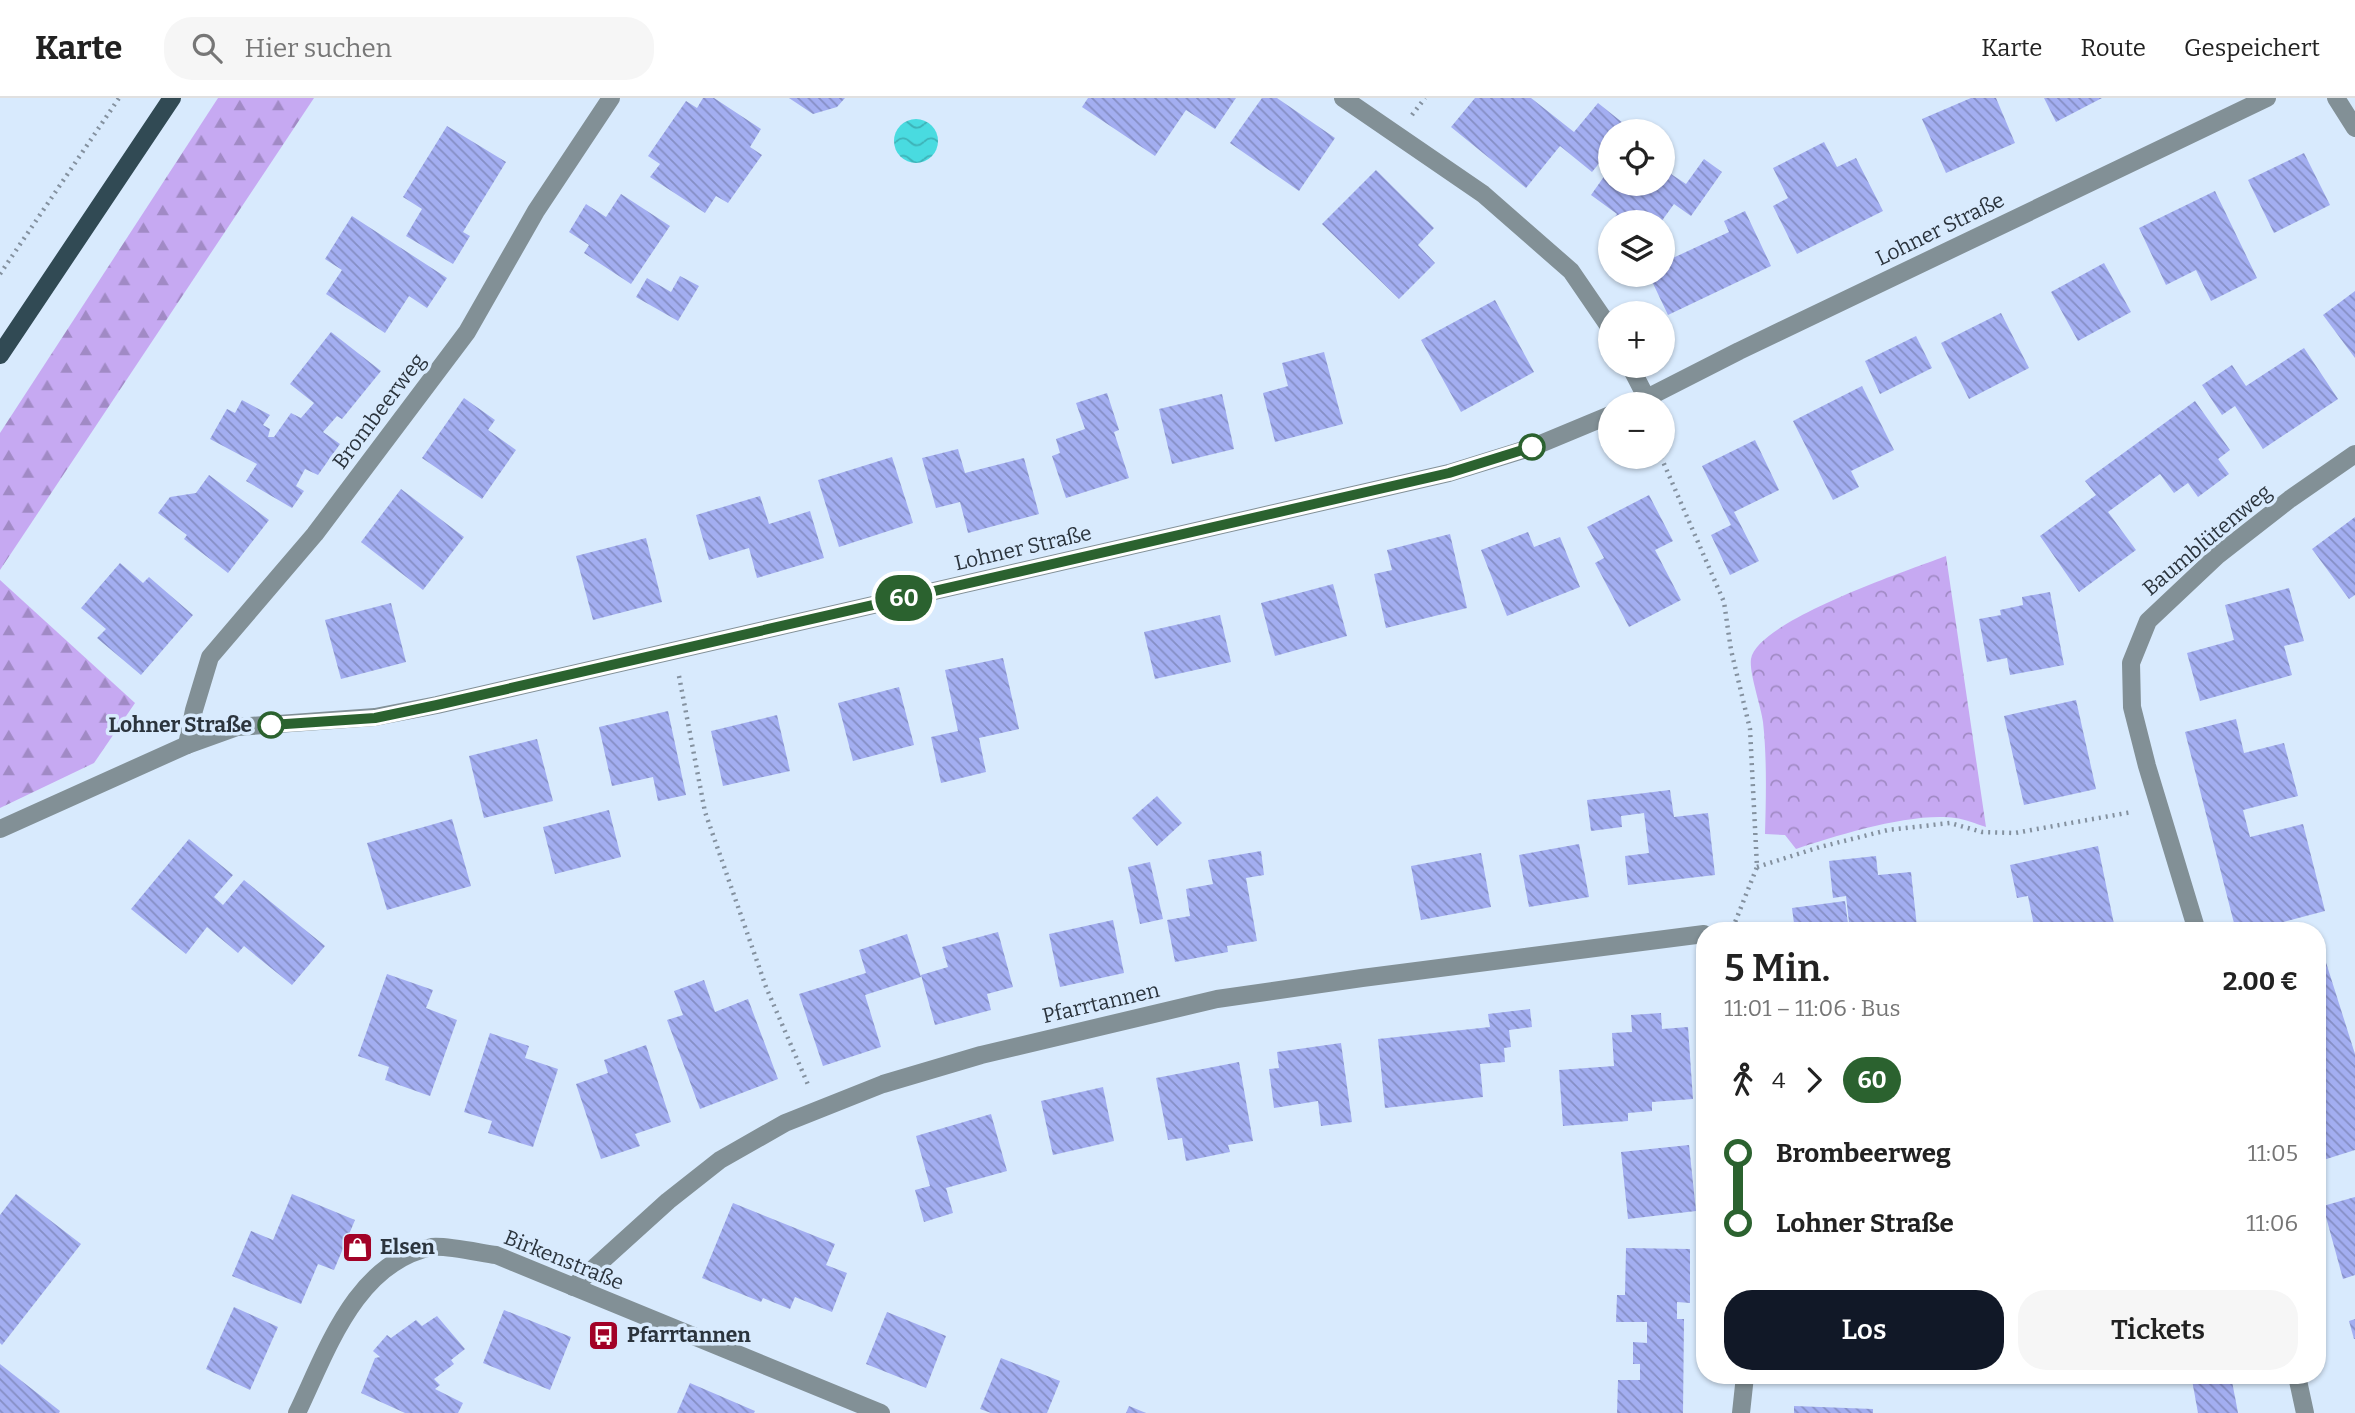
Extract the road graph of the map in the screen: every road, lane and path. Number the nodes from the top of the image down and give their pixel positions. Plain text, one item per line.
1 (119, 98) edge
2 (172, 98) edge
3 (611, 98) edge
4 (1343, 98) edge
5 (2267, 98) edge
6 (2336, 98) edge
7 (2355, 128) edge
8 (0, 274) edge
9 (1598, 310) edge
10 (0, 355) edge
11 (1660, 392) edge
12 (1598, 420) edge
13 (2355, 454) edge
14 (1666, 469) edge
15 (674, 651) junction
16 (187, 745) junction
17 (2160, 807) junction
18 (0, 829) edge
19 (1756, 867) junction
20 (1735, 922) edge
21 (2194, 922) edge
22 (1696, 935) edge
23 (818, 1109) junction
24 (573, 1287) junction
25 (1744, 1384) edge
26 (2299, 1384) edge
27 (298, 1413) edge
28 (881, 1413) edge
29 (1741, 1413) edge
30 (2305, 1413) edge

1 - 8 path
2 - 10 main road
3 - 16 street, Brombeerweg
4 - 9 street
5 - 11 street, Lohner Straße
6 - 7 street
12 - 15 street, Lohner Straße
13 - 17 street, Baumblütenweg
14 - 19 path
15 - 16 street, Lohner Straße
15 - 23 path
16 - 18 street, Lohner Straße
17 - 19 path
17 - 21 street, Baumblütenweg
19 - 20 path
22 - 23 street, Pfarrtannen
23 - 24 street, Pfarrtannen
24 - 27 street, Birkenstraße
24 - 28 street, Birkenstraße
25 - 29 street
26 - 30 street

